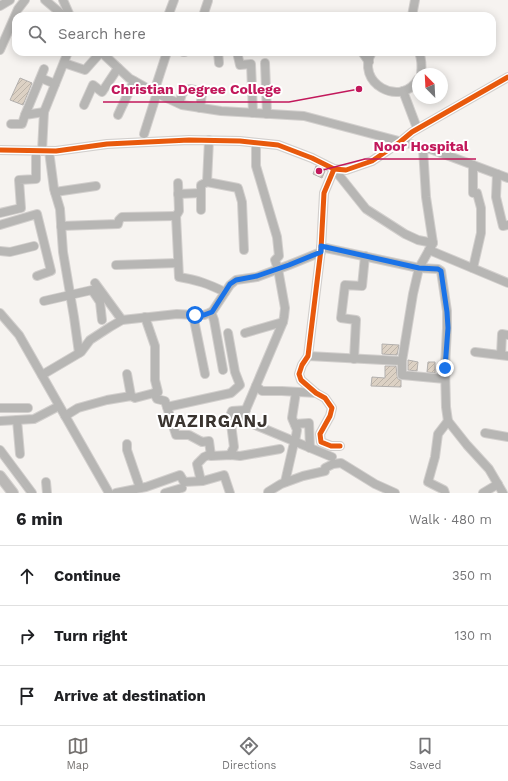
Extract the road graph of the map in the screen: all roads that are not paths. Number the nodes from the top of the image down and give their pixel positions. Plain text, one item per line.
1 (10, 0) edge
2 (25, 0) edge
3 (45, 0) edge
4 (63, 0) edge
5 (174, 0) edge
6 (415, 0) edge
7 (208, 1) dead end
8 (0, 6) edge
9 (17, 12) edge
10 (59, 12) edge
11 (68, 12) edge
12 (170, 12) edge
13 (204, 12) edge
14 (413, 12) edge
15 (12, 23) edge
16 (0, 50) edge
17 (66, 56) edge
18 (97, 56) edge
19 (105, 56) edge
20 (166, 56) edge
21 (218, 56) edge
22 (238, 56) edge
23 (365, 56) edge
24 (371, 56) edge
25 (420, 56) edge
26 (64, 62) junction
27 (369, 62) junction
28 (219, 63) dead end
29 (265, 63) dead end
30 (118, 68) junction
31 (422, 68) edge
32 (44, 69) dead end
33 (508, 77) edge
34 (41, 78) junction
35 (134, 81) junction
36 (55, 84) junction
37 (412, 86) edge
38 (403, 91) junction
39 (155, 93) junction
40 (179, 104) junction
41 (84, 105) dead end
42 (200, 108) junction
43 (44, 112) junction
44 (253, 113) junction
45 (267, 114) junction
46 (25, 115) junction
47 (118, 115) dead end
48 (11, 124) dead end
49 (417, 128) junction
50 (144, 134) dead end
51 (209, 140) junction
52 (400, 142) junction
53 (256, 143) junction
54 (424, 148) junction
55 (0, 150) edge
56 (43, 151) junction
57 (473, 165) junction
58 (334, 169) junction
59 (497, 174) junction
60 (508, 178) edge
61 (207, 182) junction
62 (178, 183) dead end
63 (96, 186) dead end
64 (55, 192) junction
65 (202, 193) junction
66 (178, 194) junction
67 (200, 210) dead end
68 (0, 213) edge
69 (176, 216) junction
70 (0, 225) edge
71 (508, 225) edge
72 (61, 226) junction
73 (34, 246) dead end
74 (431, 246) junction
75 (321, 249) junction
76 (244, 250) dead end
77 (0, 251) edge
78 (366, 256) junction
79 (178, 263) junction
80 (116, 265) dead end
81 (419, 268) junction
82 (473, 268) junction
83 (278, 269) junction
84 (37, 276) dead end
85 (95, 283) dead end
86 (508, 283) edge
87 (225, 292) junction
88 (70, 295) junction
89 (44, 301) dead end
90 (211, 312) junction
91 (0, 313) edge
92 (193, 315) junction
93 (145, 318) junction
94 (102, 320) dead end
95 (122, 320) junction
96 (283, 322) junction
97 (228, 333) dead end
98 (245, 333) dead end
99 (508, 335) edge
100 (475, 352) dead end
101 (79, 353) junction
102 (308, 356) junction
103 (504, 356) edge
104 (354, 358) junction
105 (402, 361) junction
106 (223, 370) dead end
107 (127, 374) dead end
108 (204, 374) dead end
109 (42, 375) junction
110 (445, 379) junction
111 (256, 386) junction
112 (296, 392) junction
113 (154, 393) junction
114 (316, 393) junction
115 (131, 396) junction
116 (59, 406) junction
117 (167, 407) junction
118 (0, 408) edge
119 (28, 408) dead end
120 (246, 410) junction
121 (65, 416) junction
122 (17, 420) junction
123 (0, 421) edge
124 (448, 421) junction
125 (295, 424) junction
126 (309, 432) junction
127 (485, 433) dead end
128 (320, 434) junction
129 (508, 437) edge
130 (295, 441) junction
131 (127, 444) dead end
132 (340, 446) dead end
133 (310, 448) junction
134 (280, 449) dead end
135 (0, 450) edge
136 (20, 454) dead end
137 (211, 454) junction
138 (230, 455) junction
139 (332, 457) dead end
140 (0, 476) edge
141 (201, 481) junction
142 (46, 482) dead end
143 (285, 482) junction
144 (498, 484) junction
145 (182, 488) dead end
146 (145, 489) edge
147 (13, 493) edge
148 (32, 493) edge
149 (47, 493) edge
150 (109, 493) edge
151 (116, 493) edge
152 (165, 493) edge
153 (230, 493) edge
154 (268, 493) edge
155 (395, 493) edge
156 (445, 493) edge
157 (483, 493) edge
158 (503, 493) edge

1 - 8 street
2 - 9 street
3 - 10 street
4 - 11 street
5 - 12 street
6 - 14 street
7 - 13 street
15 - 16 street
17 - 26 street
18 - 26 street
19 - 30 street
20 - 39 street
21 - 28 street
22 - 44 street
23 - 27 street
24 - 27 street
25 - 31 street
26 - 36 street
27 - 38 street
29 - 45 street
30 - 35 street
30 - 41 street
32 - 34 street
33 - 49 street
34 - 36 street
34 - 46 street
35 - 39 street
35 - 47 street
36 - 43 street
37 - 38 street
38 - 49 street
39 - 40 street
39 - 50 street
40 - 42 street
40 - 42 street
42 - 44 street
43 - 46 street
43 - 56 street
44 - 45 street
45 - 52 street
46 - 48 street
49 - 52 street
51 - 53 street
51 - 56 street
51 - 61 street
52 - 54 street
52 - 58 street
53 - 58 street
53 - 83 street
54 - 57 street
54 - 74 street
55 - 56 street
56 - 64 street
56 - 68 street
57 - 59 street
57 - 82 street
58 - 74 street
58 - 75 street
59 - 60 street
59 - 71 street
61 - 65 street
61 - 76 street
62 - 66 street
63 - 64 street
64 - 72 street
65 - 66 street
65 - 67 street
66 - 69 street
69 - 72 street
69 - 79 street
70 - 84 street
72 - 88 street
73 - 77 street
74 - 81 street
74 - 82 street
75 - 78 street
75 - 83 street
75 - 102 street
78 - 81 street
78 - 104 street
79 - 80 street
79 - 87 street
81 - 105 street
81 - 110 street
82 - 86 street
83 - 87 street
83 - 96 street
85 - 95 street
87 - 90 street
88 - 89 street
88 - 94 street
88 - 101 street
90 - 92 street
90 - 106 street
91 - 109 street
92 - 93 street
92 - 108 street
93 - 95 street
93 - 113 street
95 - 101 street
96 - 98 street
96 - 111 street
97 - 117 street
99 - 103 street
100 - 103 street
101 - 109 street
102 - 104 street
102 - 114 street
104 - 105 street
105 - 110 street
107 - 115 street
109 - 116 street
110 - 124 street
111 - 112 street
111 - 120 street
112 - 114 street
112 - 125 street
113 - 115 street
113 - 117 street
114 - 128 street
115 - 121 street
116 - 121 street
116 - 122 street
117 - 137 street
118 - 119 street
120 - 130 street
120 - 138 street
121 - 150 street
122 - 123 street
122 - 136 street
124 - 144 street
124 - 156 street
125 - 126 street
125 - 130 street
126 - 128 street
126 - 133 street
127 - 129 street
128 - 132 street
130 - 133 street
130 - 143 street
131 - 146 street
133 - 139 street
134 - 138 street
135 - 148 street
137 - 138 street
137 - 141 street
140 - 147 main road
141 - 146 street
141 - 153 street
142 - 149 street
143 - 154 street
143 - 155 street
144 - 157 street
144 - 158 street
145 - 152 street
146 - 151 street

